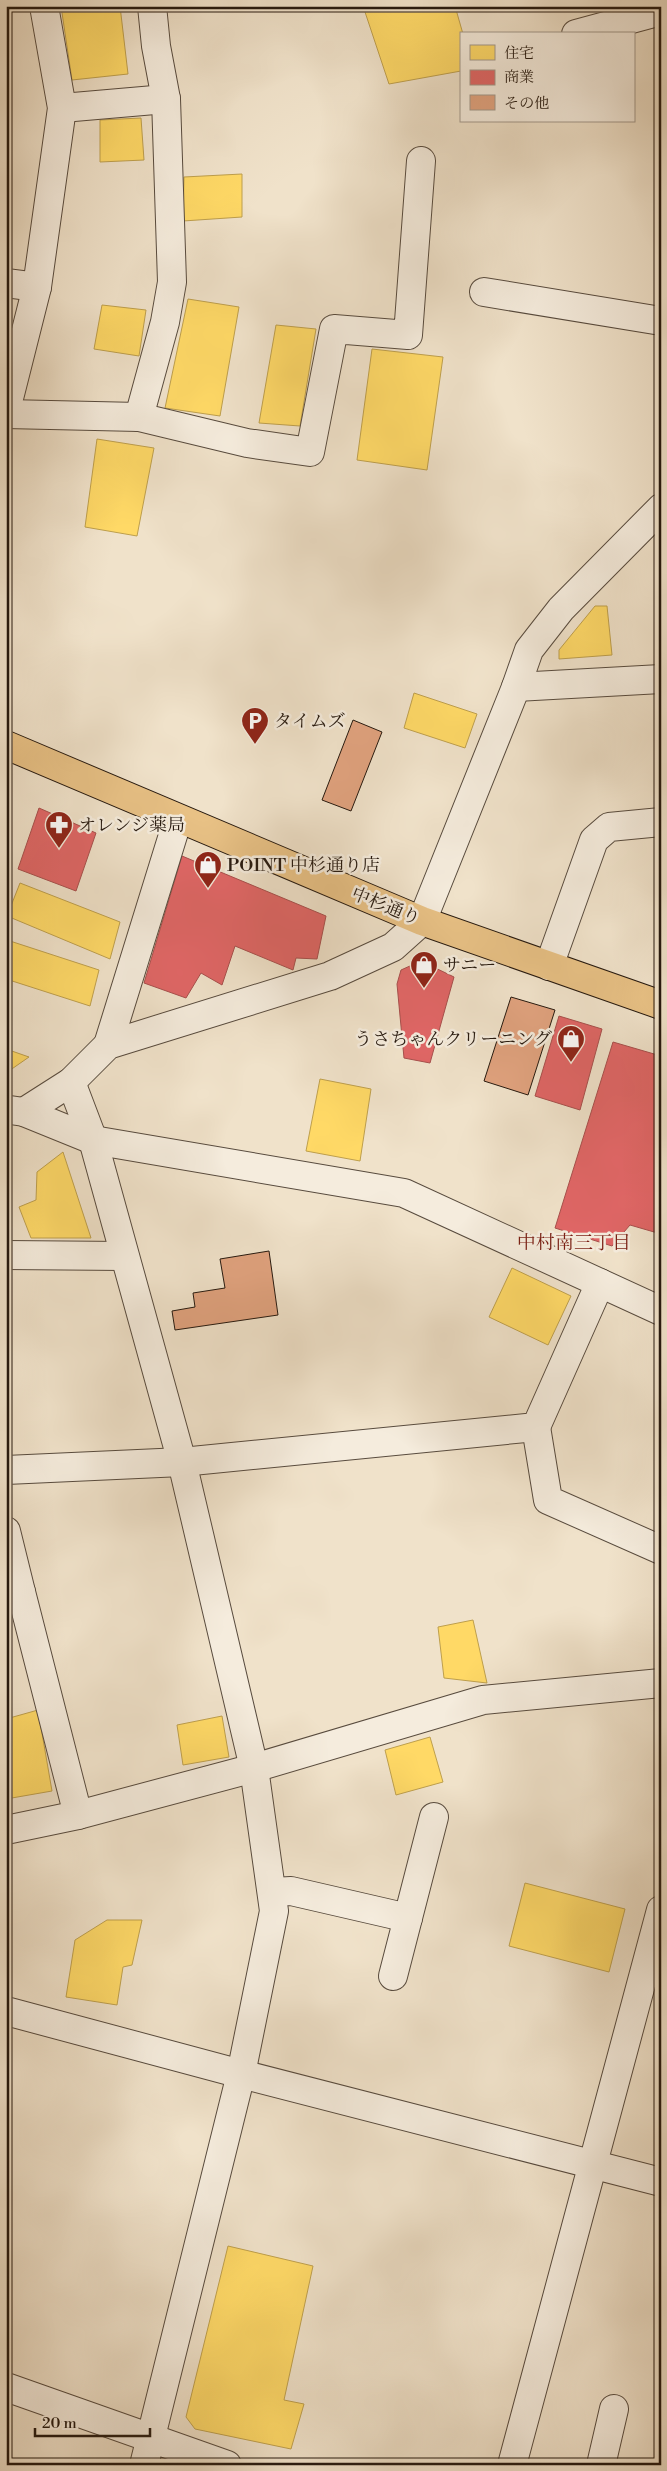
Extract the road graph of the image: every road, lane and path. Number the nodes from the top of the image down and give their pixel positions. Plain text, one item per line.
1 (44, 6) edge
2 (152, 6) edge
3 (660, 8) edge
4 (582, 32) edge
5 (166, 99) junction
6 (62, 108) junction
7 (421, 161) dead end
8 (6, 283) edge
9 (37, 287) junction
10 (484, 292) dead end
11 (661, 321) edge
12 (6, 410) edge
13 (6, 414) edge
14 (139, 417) junction
15 (661, 508) edge
16 (661, 679) edge
17 (516, 687) junction
18 (6, 745) edge
19 (178, 819) junction
20 (661, 822) edge
21 (422, 921) junction
22 (549, 966) junction
23 (661, 1005) edge
24 (108, 1045) junction
25 (71, 1082) junction
26 (15, 1111) edge
27 (93, 1140) junction
28 (6, 1255) edge
29 (124, 1256) junction
30 (600, 1283) junction
31 (661, 1311) edge
32 (536, 1427) junction
33 (182, 1462) junction
34 (6, 1470) edge
35 (6, 1531) edge
36 (661, 1550) edge
37 (14, 1593) edge
38 (661, 1684) edge
39 (254, 1768) junction
40 (78, 1815) junction
41 (434, 1817) dead end
42 (6, 1830) edge
43 (273, 1892) junction
44 (661, 1910) edge
45 (408, 1918) junction
46 (393, 1976) dead end
47 (6, 2011) edge
48 (241, 2074) junction
49 (591, 2164) junction
50 (661, 2182) edge
51 (6, 2387) edge
52 (614, 2409) dead end
53 (147, 2452) edge
54 (227, 2465) edge
55 (512, 2465) edge
56 (601, 2465) edge

1 - 6 street
2 - 5 street
3 - 4 street
5 - 6 street
5 - 14 street
6 - 9 street
7 - 14 street
8 - 9 street
9 - 12 street
10 - 11 street
13 - 14 street
15 - 17 street
16 - 17 street
17 - 21 street
18 - 19 main road, 中杉通り
19 - 21 main road, 中杉通り
19 - 24 street
20 - 22 street
21 - 22 main road, 中杉通り
21 - 24 street
22 - 23 main road, 中杉通り
24 - 25 street
25 - 26 street
25 - 27 street
26 - 27 street
27 - 29 street
27 - 30 street
28 - 29 street
29 - 33 street
30 - 31 street
30 - 32 street
32 - 33 street
32 - 36 street
33 - 34 street
33 - 39 street
35 - 37 street
37 - 40 street
38 - 39 street
39 - 40 street
39 - 43 street
40 - 42 street
41 - 45 street
43 - 45 street
43 - 48 street
44 - 49 street
45 - 46 street
47 - 48 street
48 - 49 street
48 - 53 street
49 - 50 street
49 - 55 street
51 - 53 street
52 - 56 street
53 - 54 street

